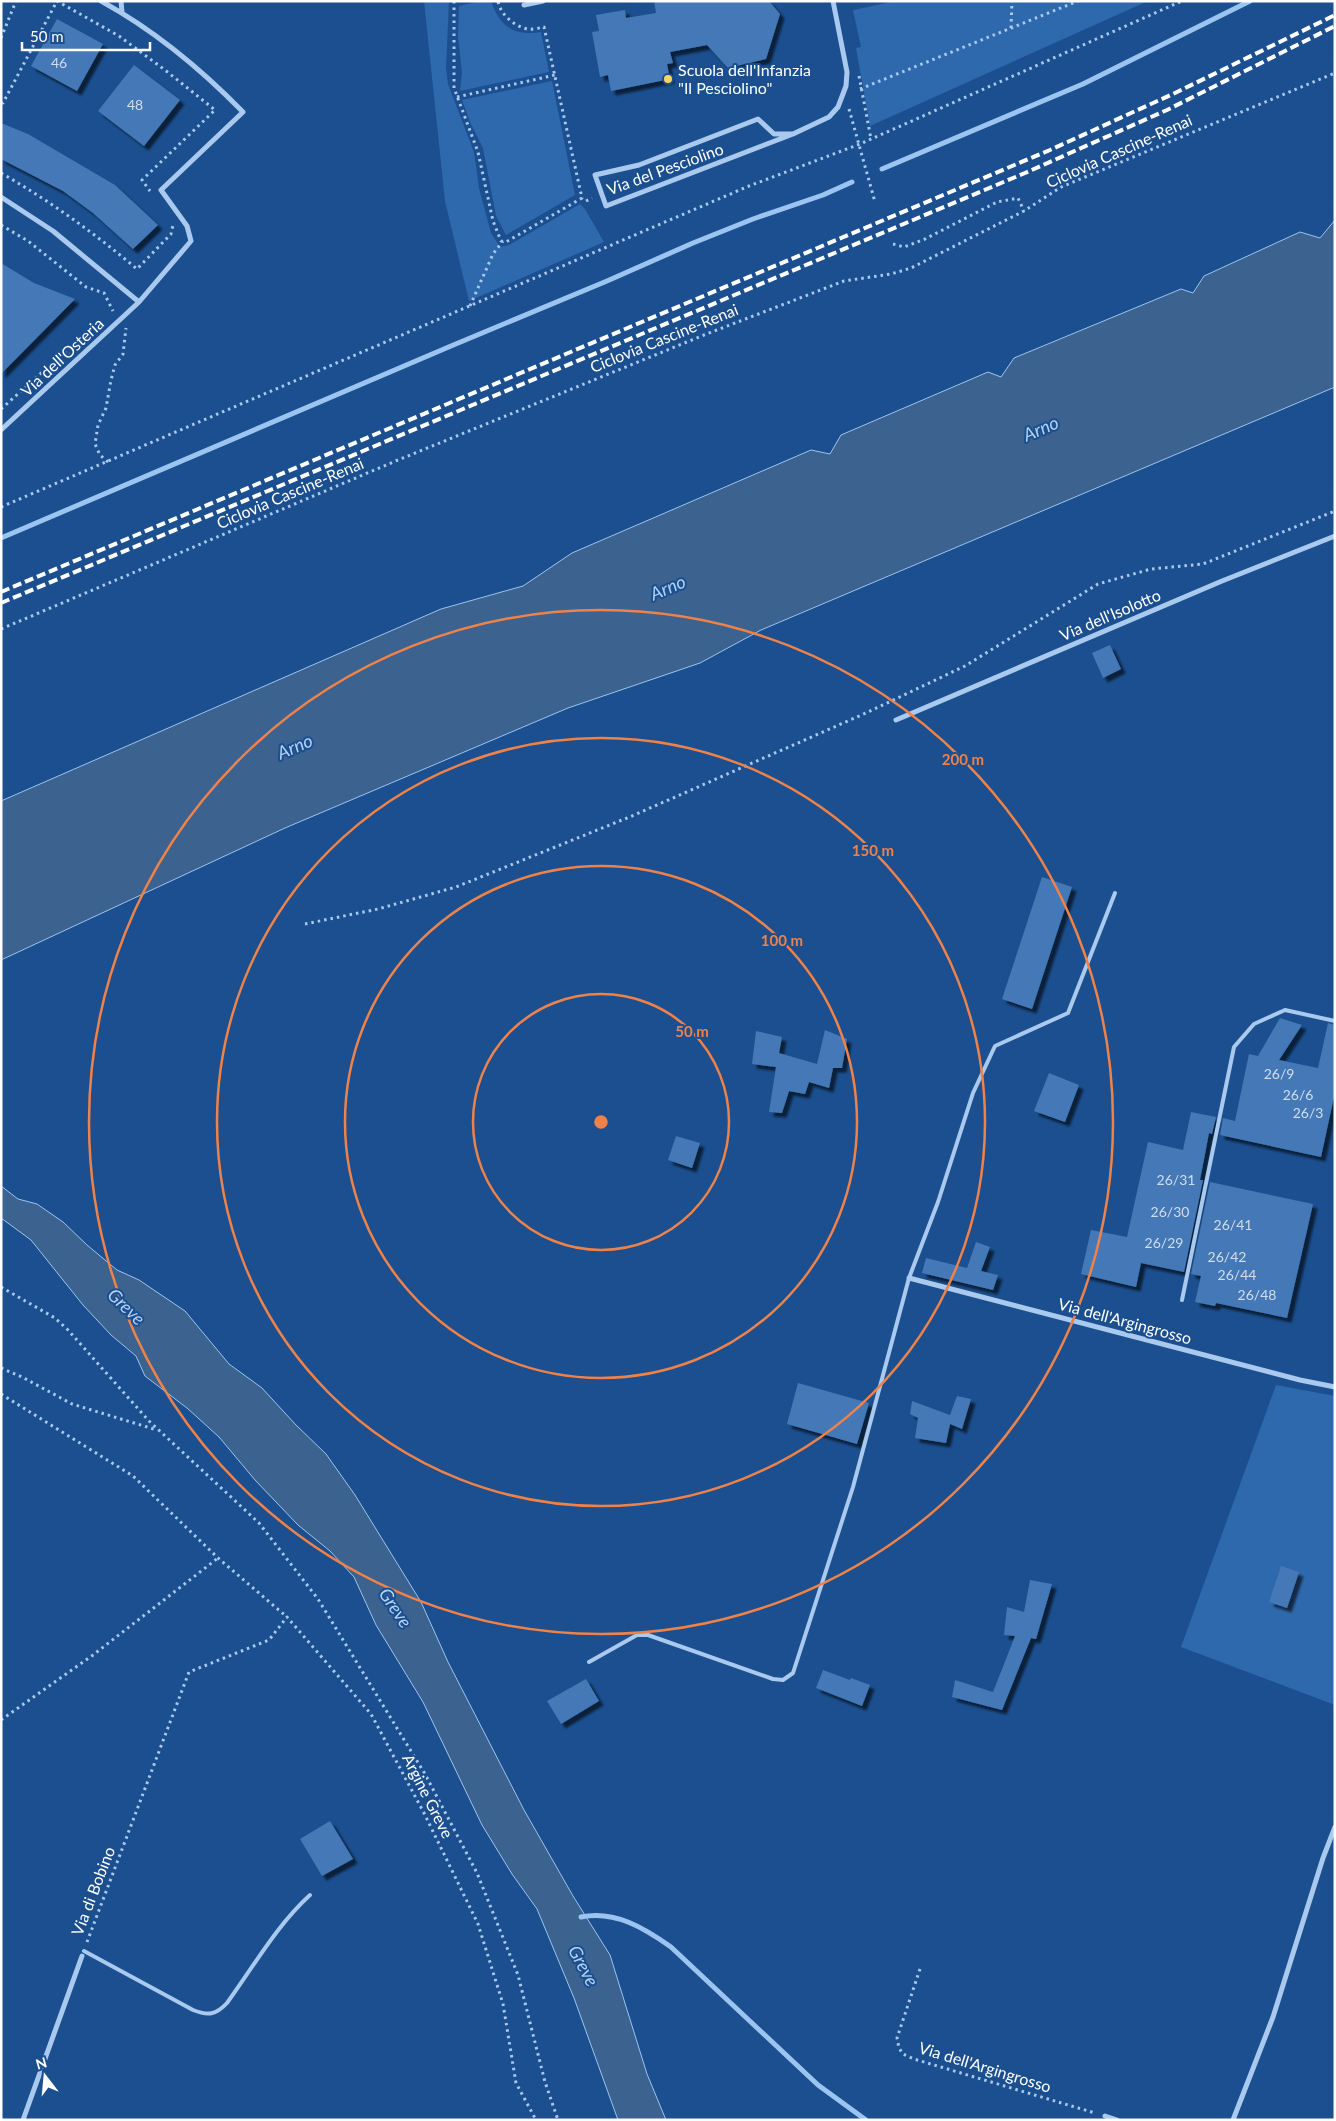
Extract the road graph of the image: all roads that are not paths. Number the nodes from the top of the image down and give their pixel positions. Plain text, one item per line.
1 (102, 1) edge
2 (121, 1) edge
3 (543, 1) edge
4 (833, 1) edge
5 (524, 5) dead end
6 (122, 12) junction
7 (793, 134) junction
8 (1, 197) edge
9 (139, 302) junction
10 (1, 430) edge
11 (1335, 536) edge
12 (896, 720) dead end
13 (1114, 893) dead end
14 (1335, 1020) edge
15 (909, 1278) junction
16 (1182, 1300) dead end
17 (1335, 1387) edge
18 (590, 1662) dead end
19 (1335, 1827) edge
20 (310, 1895) dead end
21 (83, 1954) joint
22 (1105, 2116) road end
23 (23, 2120) edge
24 (1117, 2120) edge
25 (1233, 2120) edge

1 - 6 street, Via dell'Osteria
2 - 6 street
3 - 5 street
4 - 7 street, Via del Pesciolino
6 - 9 street, Via dell'Osteria
7 - 7 street, Via del Pesciolino
8 - 9 street
9 - 10 street, Via dell'Osteria
11 - 12 street, Via dell'Isolotto
13 - 15 lane
14 - 16 lane
15 - 17 street, Via dell'Argingrosso
15 - 18 lane
19 - 25 street
20 - 21 lane
21 - 23 street, Via di Bobino
22 - 24 street

